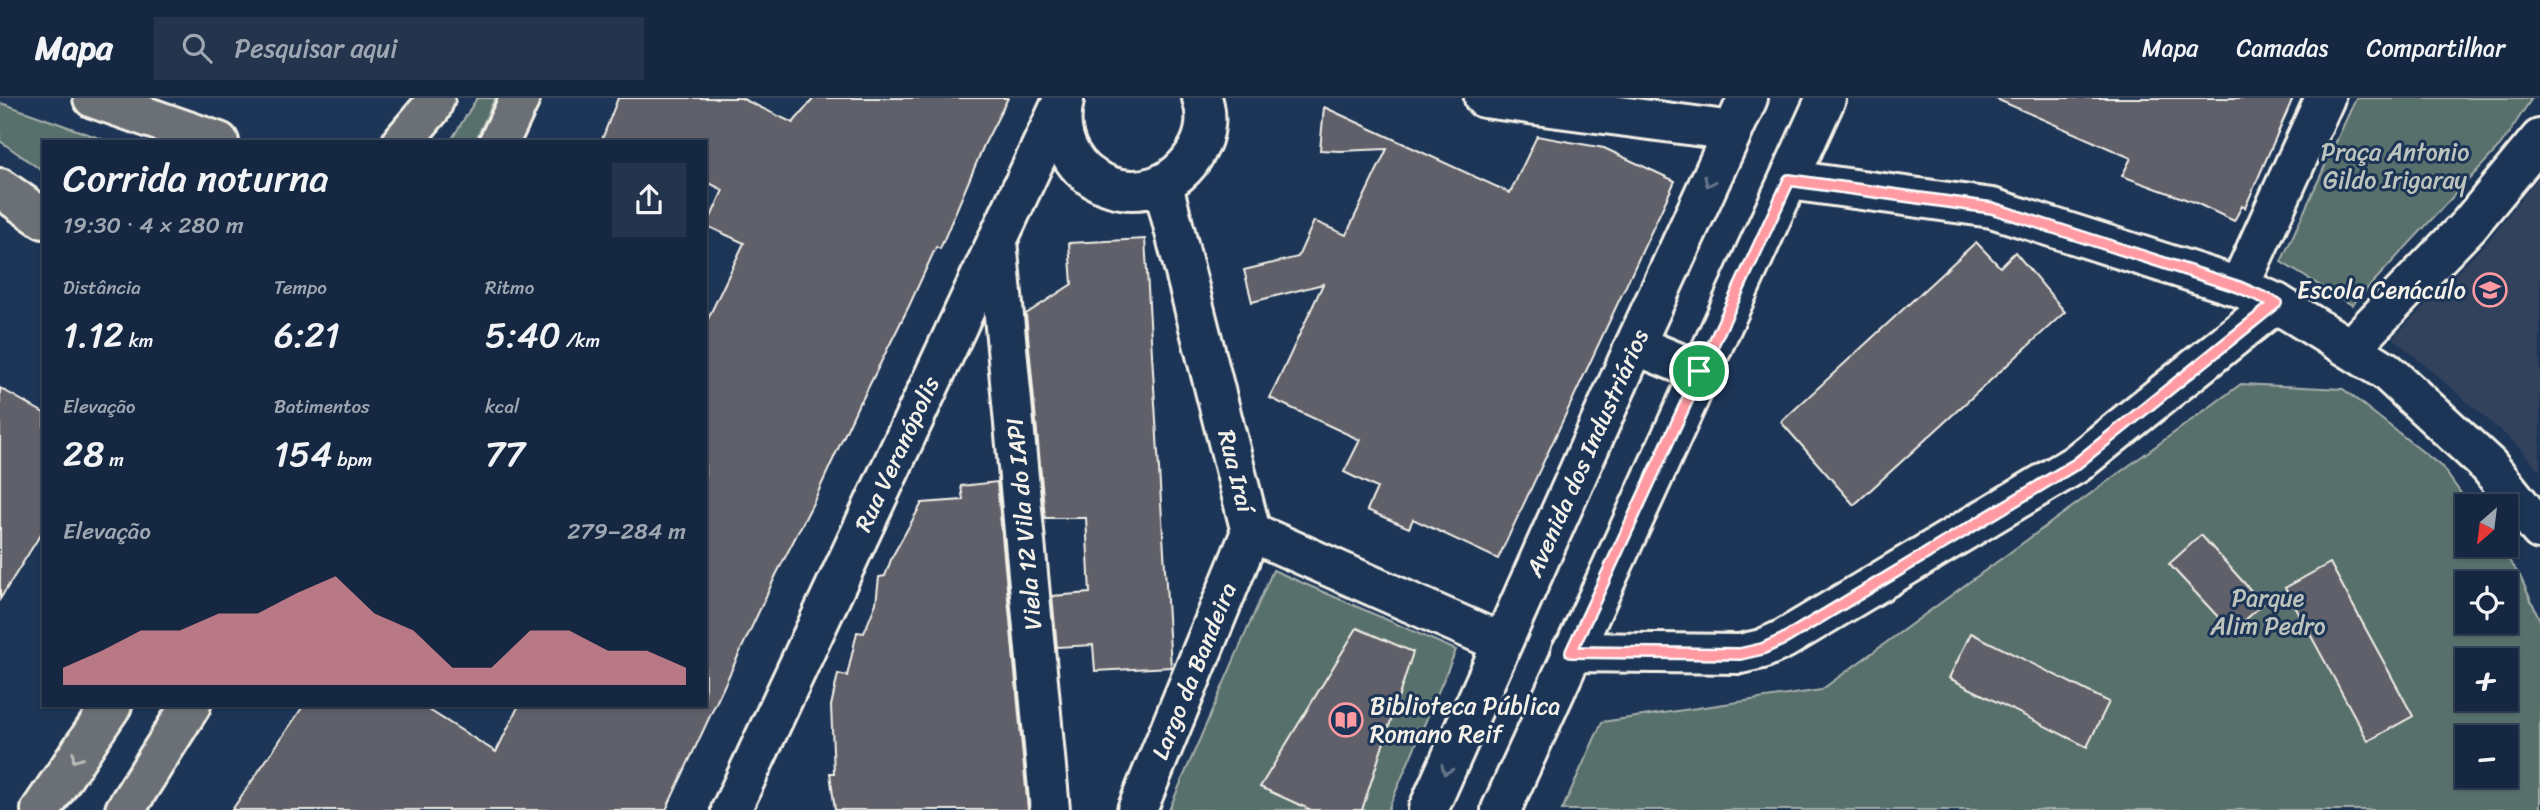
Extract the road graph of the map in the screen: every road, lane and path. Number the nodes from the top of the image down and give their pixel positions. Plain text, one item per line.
1 (93, 98) edge
2 (435, 98) edge
3 (520, 98) edge
4 (1064, 98) edge
5 (1202, 98) edge
6 (1484, 98) edge
7 (1826, 98) edge
8 (2325, 98) edge
9 (1740, 114) edge
10 (2540, 139) edge
11 (213, 140) edge
12 (404, 140) edge
13 (500, 140) edge
14 (1789, 180) junction
15 (1163, 185) junction
16 (0, 188) edge
17 (42, 218) edge
18 (997, 239) junction
19 (2239, 287) junction
20 (2276, 303) junction
21 (1635, 345) junction
22 (2350, 348) junction
23 (1699, 371) junction
24 (2540, 530) edge
25 (1251, 532) junction
26 (1502, 643) junction
27 (1571, 652) junction
28 (111, 707) edge
29 (190, 707) edge
30 (41, 810) edge
31 (125, 810) edge
32 (730, 810) edge
33 (1050, 810) edge
34 (1137, 810) edge
35 (1429, 810) edge
36 (1501, 810) edge

1 - 11 main road
2 - 12 main road
3 - 13 main road
4 - 15 street
4 - 18 street, Rua Veranópolis
5 - 15 street
6 - 9 street
7 - 14 street
8 - 19 street
9 -> 21 street, Avenida dos Industriários
10 - 22 street
14 - 19 street
14 - 23 street
15 - 25 street, Rua Iraí
16 - 17 main road
18 - 32 street, Rua Veranópolis
18 - 33 street, Viela 12 Vila do IAPI
19 - 20 street
20 - 22 street
20 - 27 street
21 - 23 street
21 - 26 street, Avenida dos Industriários
22 - 24 street
23 - 27 street
25 - 26 street, Rua Iraí
25 - 34 street, Largo da Bandeira
26 -> 35 street, Avenida dos Industriários
27 - 36 street
28 -> 30 main road
29 - 31 main road

